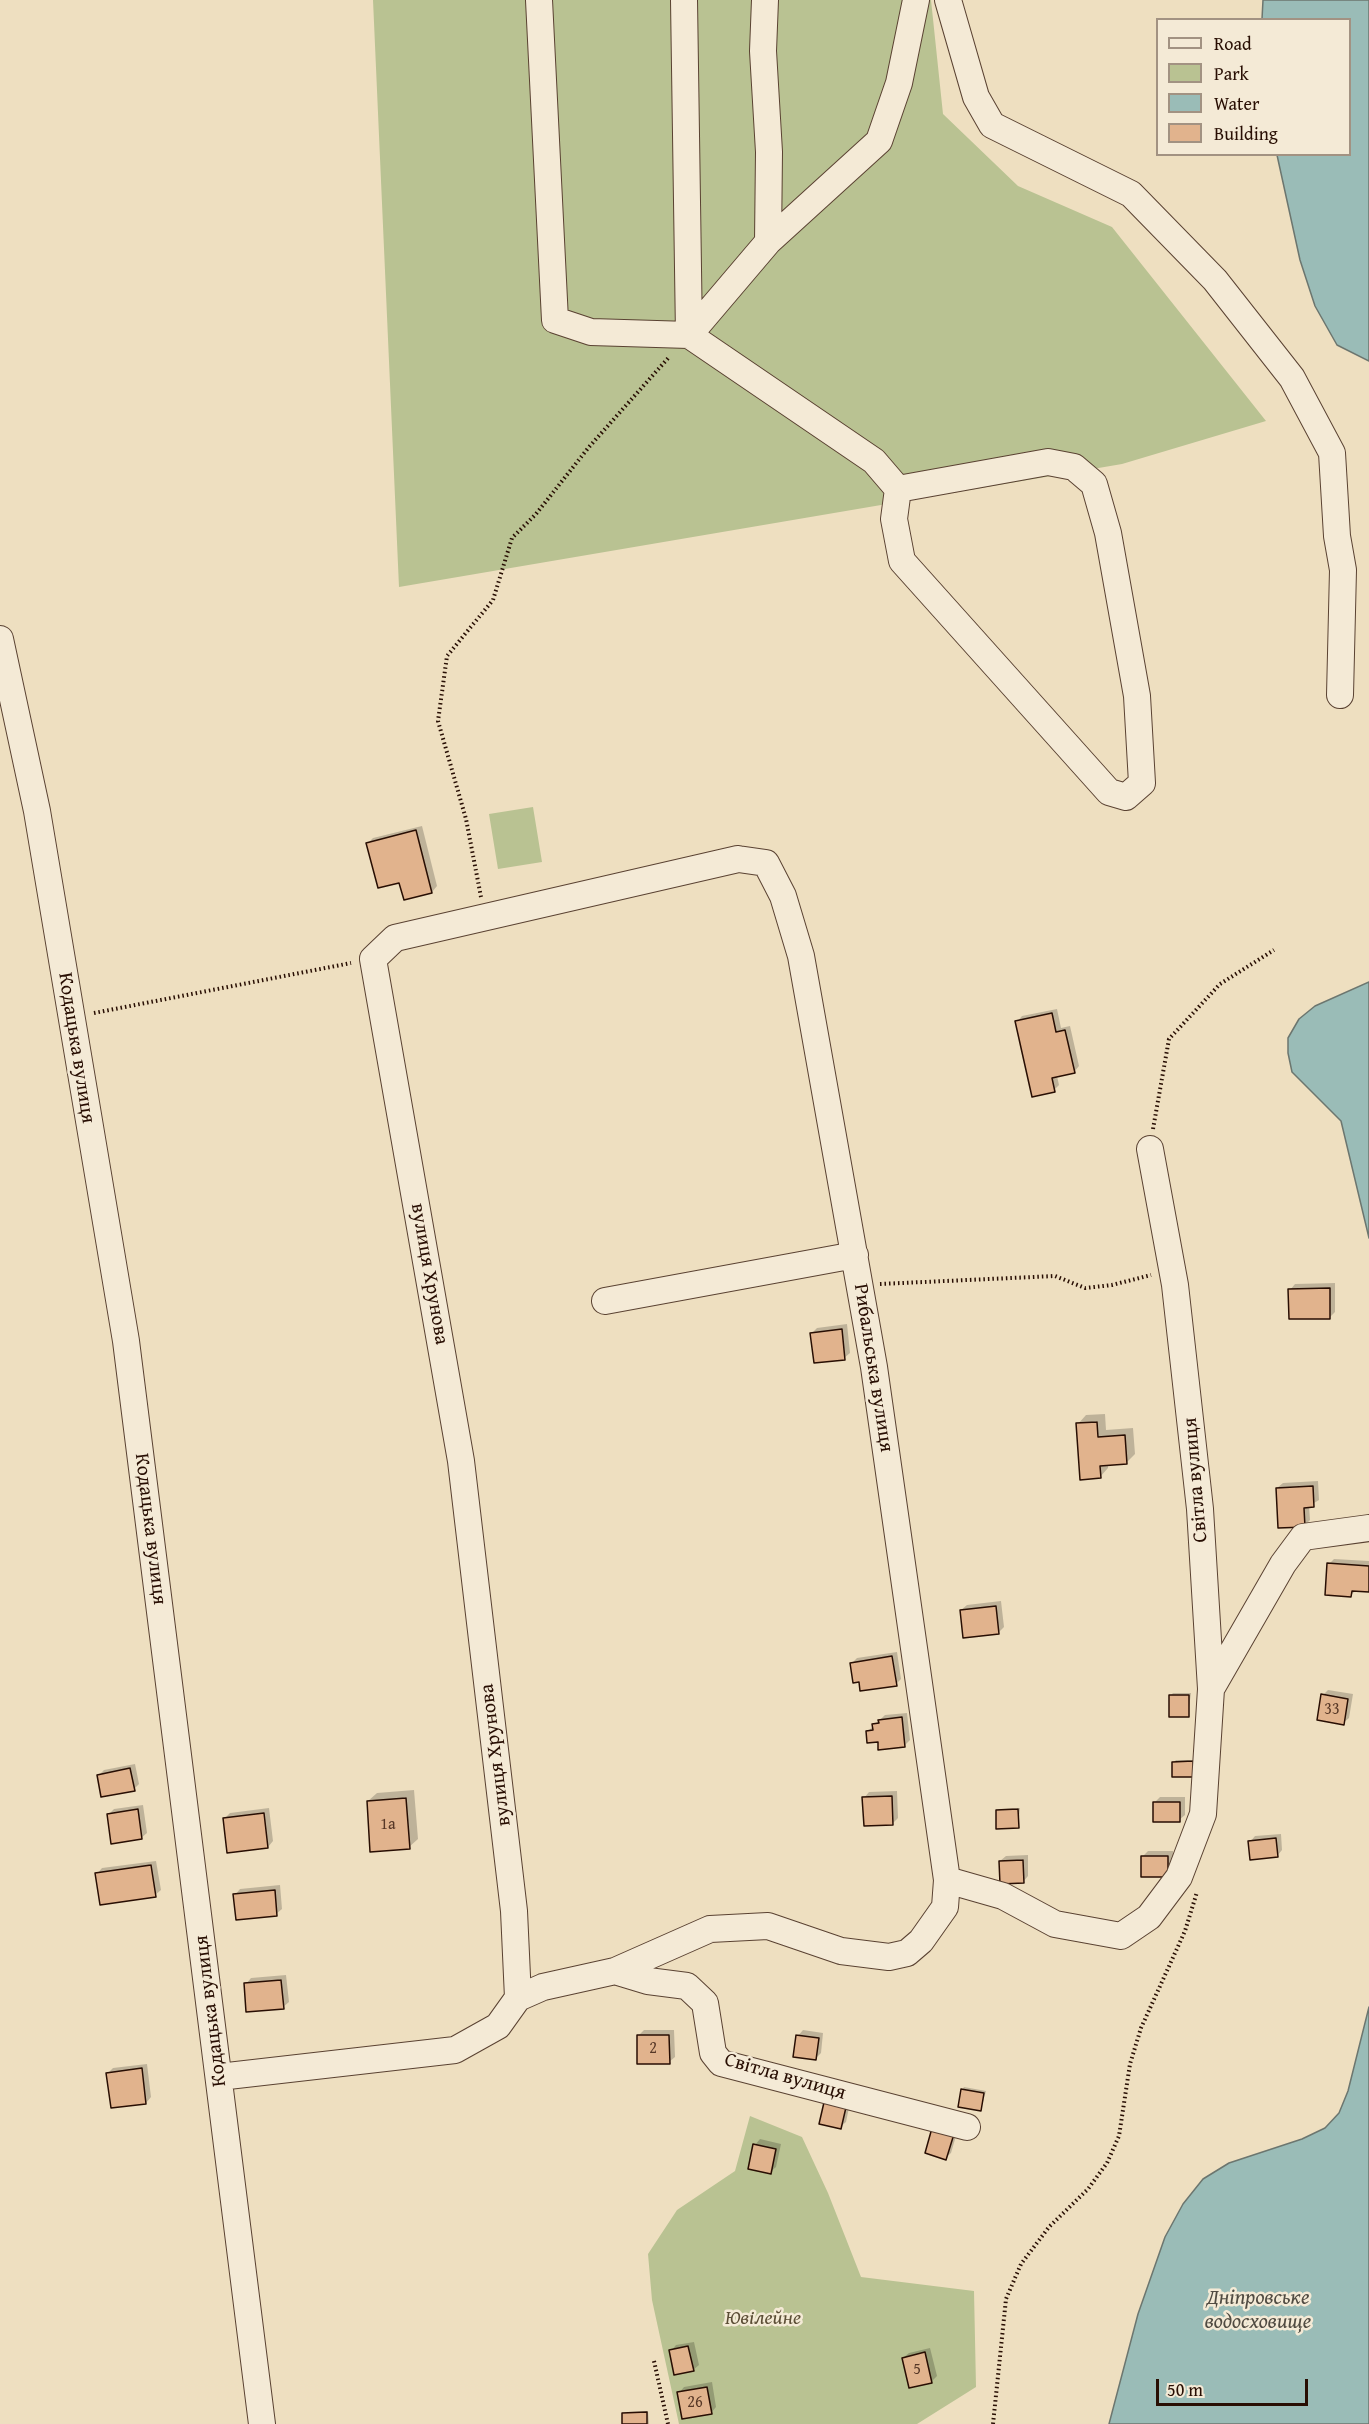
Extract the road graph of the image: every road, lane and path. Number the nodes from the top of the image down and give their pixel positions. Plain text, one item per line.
1 (539, 0) edge
2 (684, 0) edge
3 (765, 0) edge
4 (916, 0) edge
5 (948, 0) edge
6 (768, 242) junction
7 (689, 335) junction
8 (898, 489) junction
9 (0, 639) edge
10 (1340, 694) dead end
11 (485, 917) junction
12 (1274, 950) dead end
13 (373, 960) junction
14 (71, 1017) junction
15 (1150, 1149) joint
16 (855, 1255) junction
17 (1172, 1271) junction
18 (860, 1285) junction
19 (605, 1301) dead end
20 (1369, 1528) edge
21 (1211, 1689) junction
22 (946, 1880) junction
23 (1198, 1889) dead end
24 (615, 1971) junction
25 (518, 1998) junction
26 (219, 2077) junction
27 (967, 2127) dead end
28 (654, 2361) dead end
29 (262, 2424) edge
30 (668, 2424) edge
31 (993, 2424) edge

1 - 7 street
2 - 7 street
3 - 6 street
4 - 6 street
5 - 10 street
6 - 7 street
7 - 8 street
7 - 11 path
8 - 8 street
9 - 14 street, Кодацька вулиця
11 - 13 street
11 - 16 street, Рибальська вулиця
12 - 15 path
13 - 14 path
13 - 25 street, вулиця Хрунова
14 - 26 street, Кодацька вулиця
15 - 17 street, Світла вулиця
16 - 18 street, Рибальська вулиця
16 - 19 street
17 - 18 path
17 - 21 street, Світла вулиця
18 - 22 street, Рибальська вулиця
20 - 21 street
21 - 22 street, Світла вулиця
22 - 24 street, Рибальська вулиця
23 - 31 path
24 - 25 street, Рибальська вулиця
24 - 27 street, Світла вулиця
25 - 26 street
26 - 29 street, Кодацька вулиця
28 - 30 path

